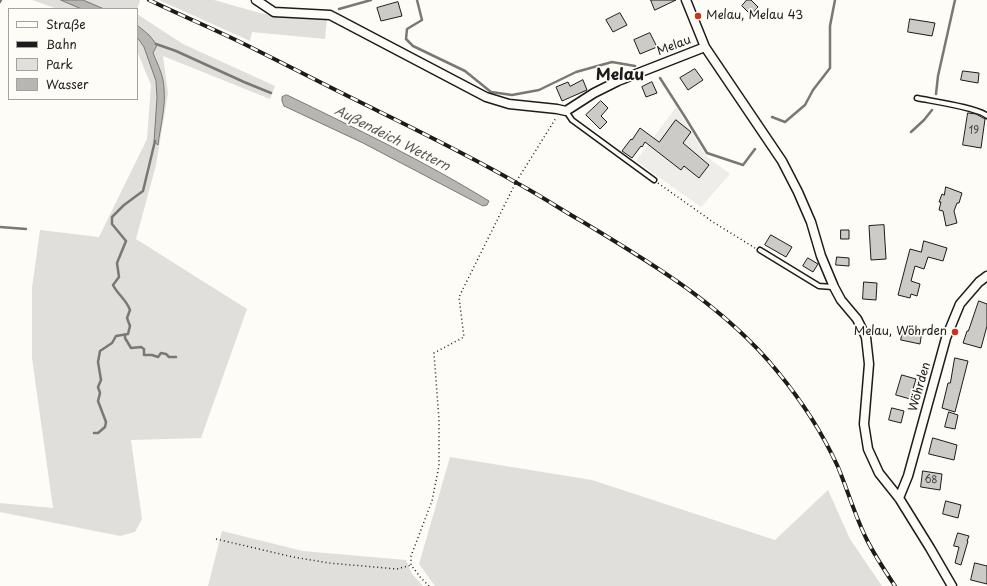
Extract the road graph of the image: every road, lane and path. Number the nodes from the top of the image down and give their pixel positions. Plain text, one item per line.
1 (256, 0) edge
2 (686, 0) edge
3 (705, 47) junction
4 (917, 98) dead end
5 (566, 111) junction
6 (987, 116) edge
7 (654, 180) joint
8 (760, 250) joint
9 (987, 276) edge
10 (834, 287) junction
11 (899, 498) junction
12 (216, 539) dead end
13 (411, 565) junction
14 (429, 586) edge
15 (952, 586) edge

1 - 5 street
2 - 3 street
3 - 5 street, Melau
3 - 10 street
4 - 6 lane
5 - 7 lane
5 - 13 path
7 - 8 path
8 - 10 lane
9 - 11 street, Wöhrden
10 - 11 street
11 - 15 street
12 - 13 path
13 - 14 path

